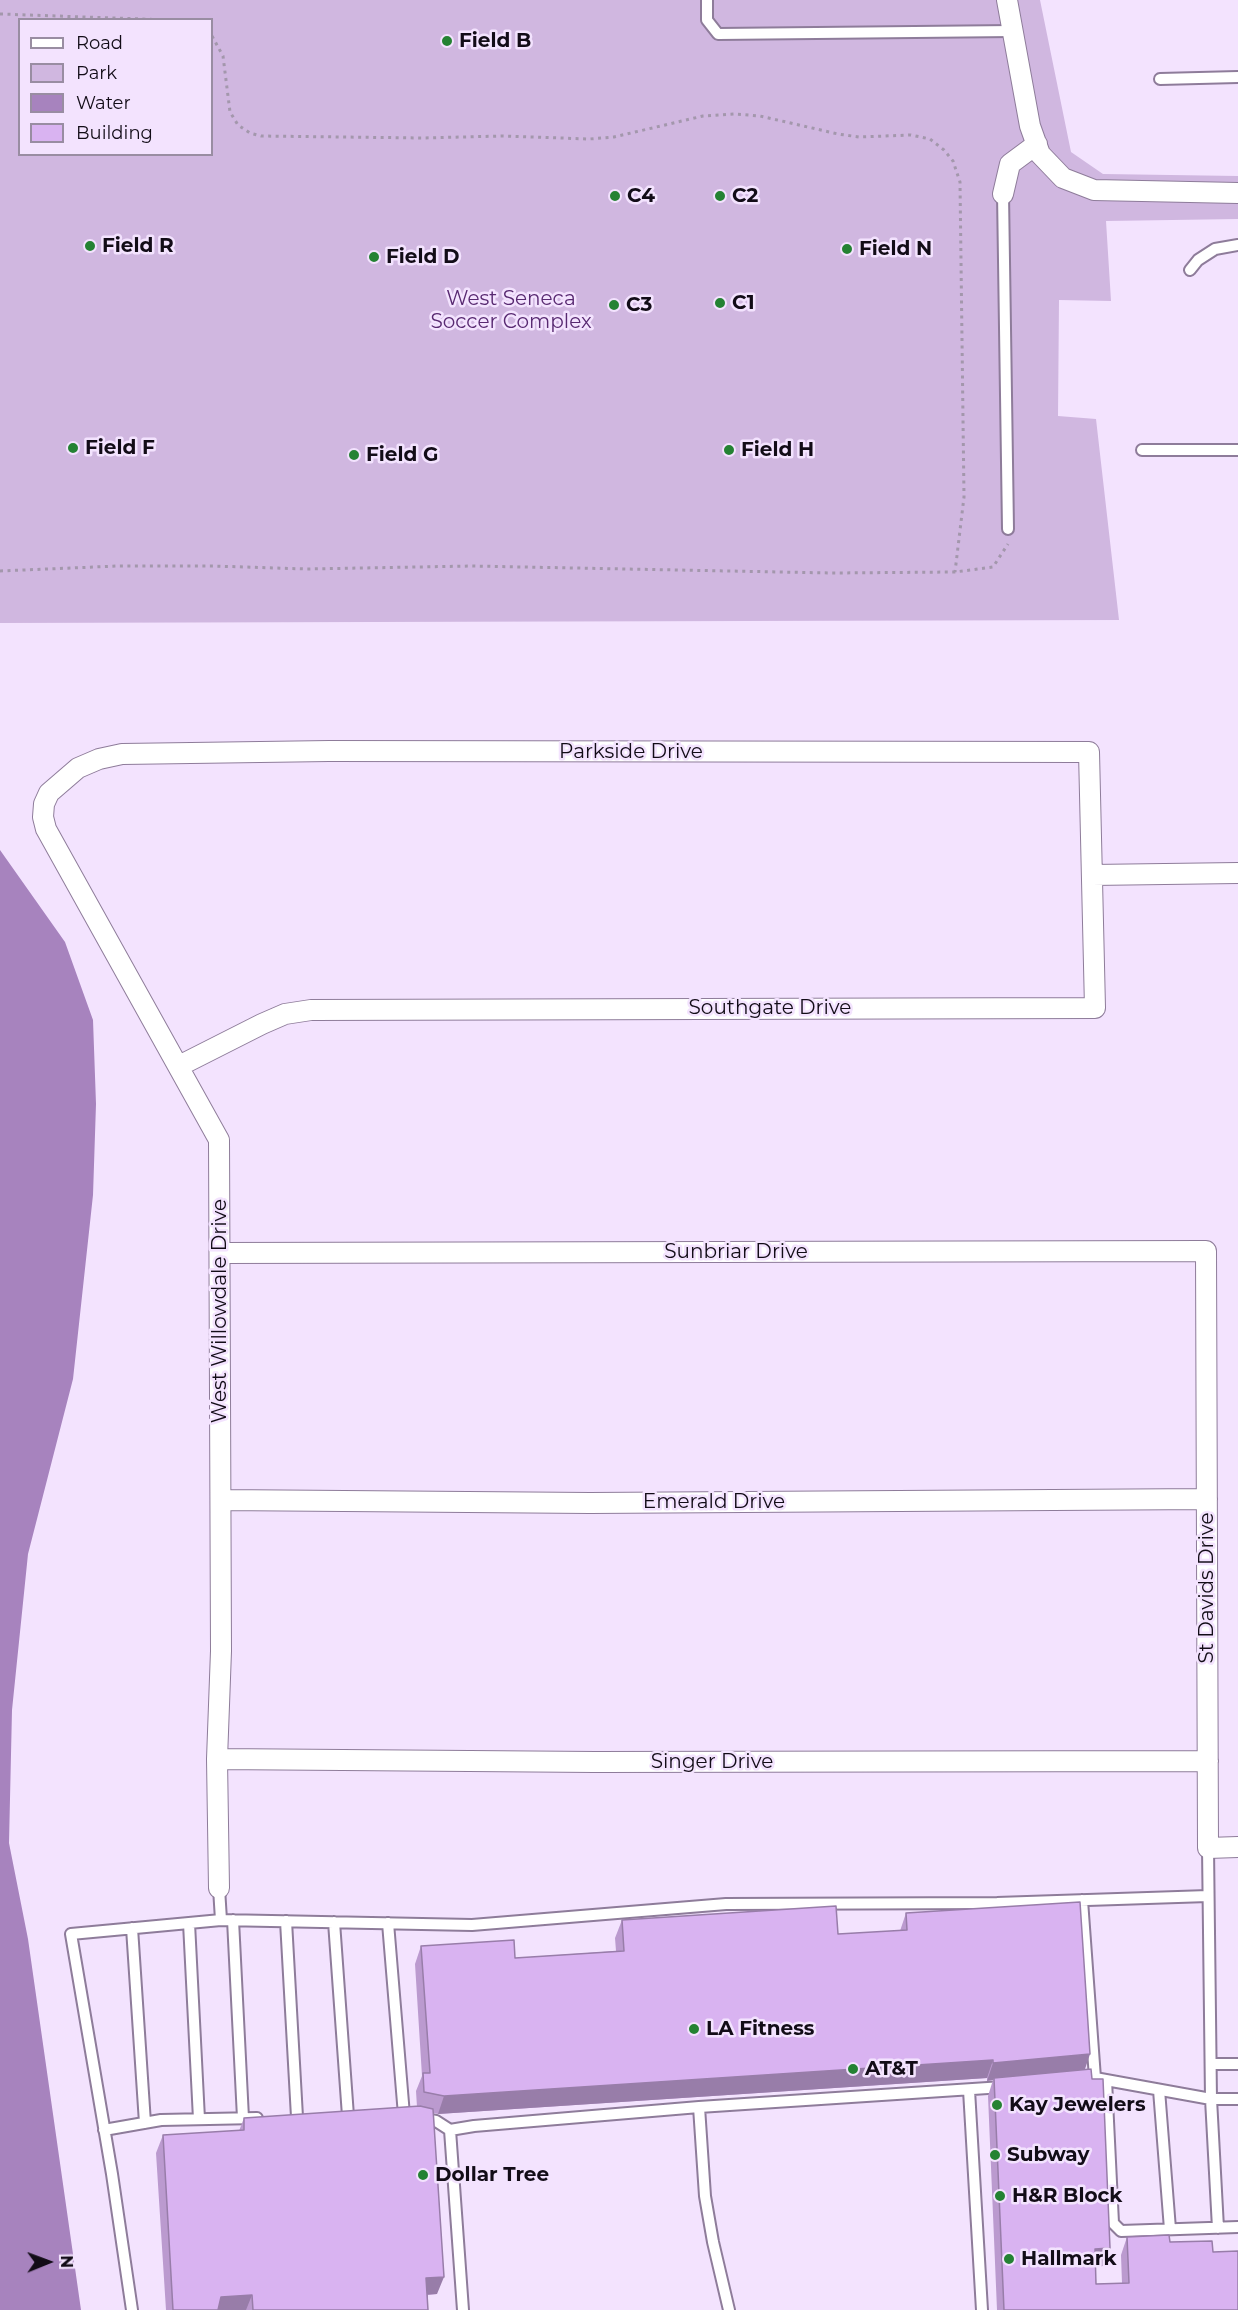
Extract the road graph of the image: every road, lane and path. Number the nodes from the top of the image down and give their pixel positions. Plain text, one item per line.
1 (707, 0) edge
2 (1007, 0) edge
3 (0, 14) edge
4 (113, 18) edge
5 (1013, 31) junction
6 (213, 38) edge
7 (1238, 77) edge
8 (1160, 79) dead end
9 (1036, 144) junction
10 (1003, 194) joint
11 (1238, 194) edge
12 (1238, 245) edge
13 (1190, 270) dead end
14 (1142, 450) dead end
15 (1238, 450) edge
16 (1008, 529) dead end
17 (1008, 544) dead end
18 (0, 571) edge
19 (955, 572) junction
20 (57, 784) joint
21 (1238, 873) edge
22 (1092, 875) junction
23 (179, 1066) junction
24 (220, 1253) junction
25 (1206, 1297) joint
26 (1207, 1499) junction
27 (221, 1500) junction
28 (217, 1759) junction
29 (1208, 1761) junction
30 (1238, 1847) edge
31 (1208, 1848) junction
32 (219, 1888) joint
33 (1208, 1896) junction
34 (1082, 1900) junction
35 (221, 1920) junction
36 (233, 1920) junction
37 (286, 1921) junction
38 (334, 1922) junction
39 (189, 1923) junction
40 (388, 1923) junction
41 (132, 1928) junction
42 (1211, 2064) junction
43 (1238, 2064) edge
44 (1101, 2079) junction
45 (1078, 2080) edge
46 (1019, 2086) edge
47 (969, 2090) junction
48 (1160, 2090) junction
49 (1211, 2099) junction
50 (1238, 2099) edge
51 (699, 2107) junction
52 (348, 2116) edge
53 (297, 2117) edge
54 (243, 2118) junction
55 (264, 2118) edge
56 (199, 2120) junction
57 (145, 2123) junction
58 (104, 2130) junction
59 (450, 2130) junction
60 (1238, 2227) edge
61 (1218, 2228) junction
62 (1170, 2229) junction
63 (132, 2310) edge
64 (463, 2310) edge
65 (729, 2310) edge
66 (982, 2310) edge

1 - 5 lane
2 - 5 street
3 - 4 path
5 - 9 street
6 - 19 path
7 - 8 lane
9 - 10 street
9 - 11 street
10 - 16 lane
12 - 13 lane
14 - 15 lane
17 - 19 path
18 - 19 path
20 - 22 street, Parkside Drive
20 - 23 street, West Willowdale Drive
21 - 22 street
22 - 23 street, Southgate Drive
23 - 24 street, West Willowdale Drive
24 - 25 street, Sunbriar Drive
24 - 27 street, West Willowdale Drive
25 - 26 street, St Davids Drive
26 - 27 street, Emerald Drive
26 - 29 street, St Davids Drive
27 - 28 street, West Willowdale Drive
28 - 29 street, Singer Drive
28 - 32 street, West Willowdale Drive
29 - 31 street, St Davids Drive
30 - 31 street
31 - 33 lane
32 - 35 lane
33 - 34 lane
33 - 42 lane
34 - 40 lane
34 - 44 lane
35 - 36 lane
35 - 39 lane
36 - 37 lane
36 - 54 lane
37 - 38 lane
37 - 53 lane
38 - 40 lane
38 - 52 lane
39 - 41 lane
39 - 56 lane
40 - 59 lane
41 - 57 lane
41 - 58 lane
42 - 43 lane
42 - 49 lane
44 - 45 lane
44 - 48 lane
44 - 62 lane
46 - 47 lane
47 - 51 lane
47 - 66 lane
48 - 49 lane
48 - 62 lane
49 - 50 lane
49 - 61 lane
51 - 59 lane
51 - 65 lane
54 - 55 lane
54 - 56 lane
56 - 57 lane
57 - 58 lane
58 - 63 lane
59 - 64 lane
60 - 61 lane
61 - 62 lane

